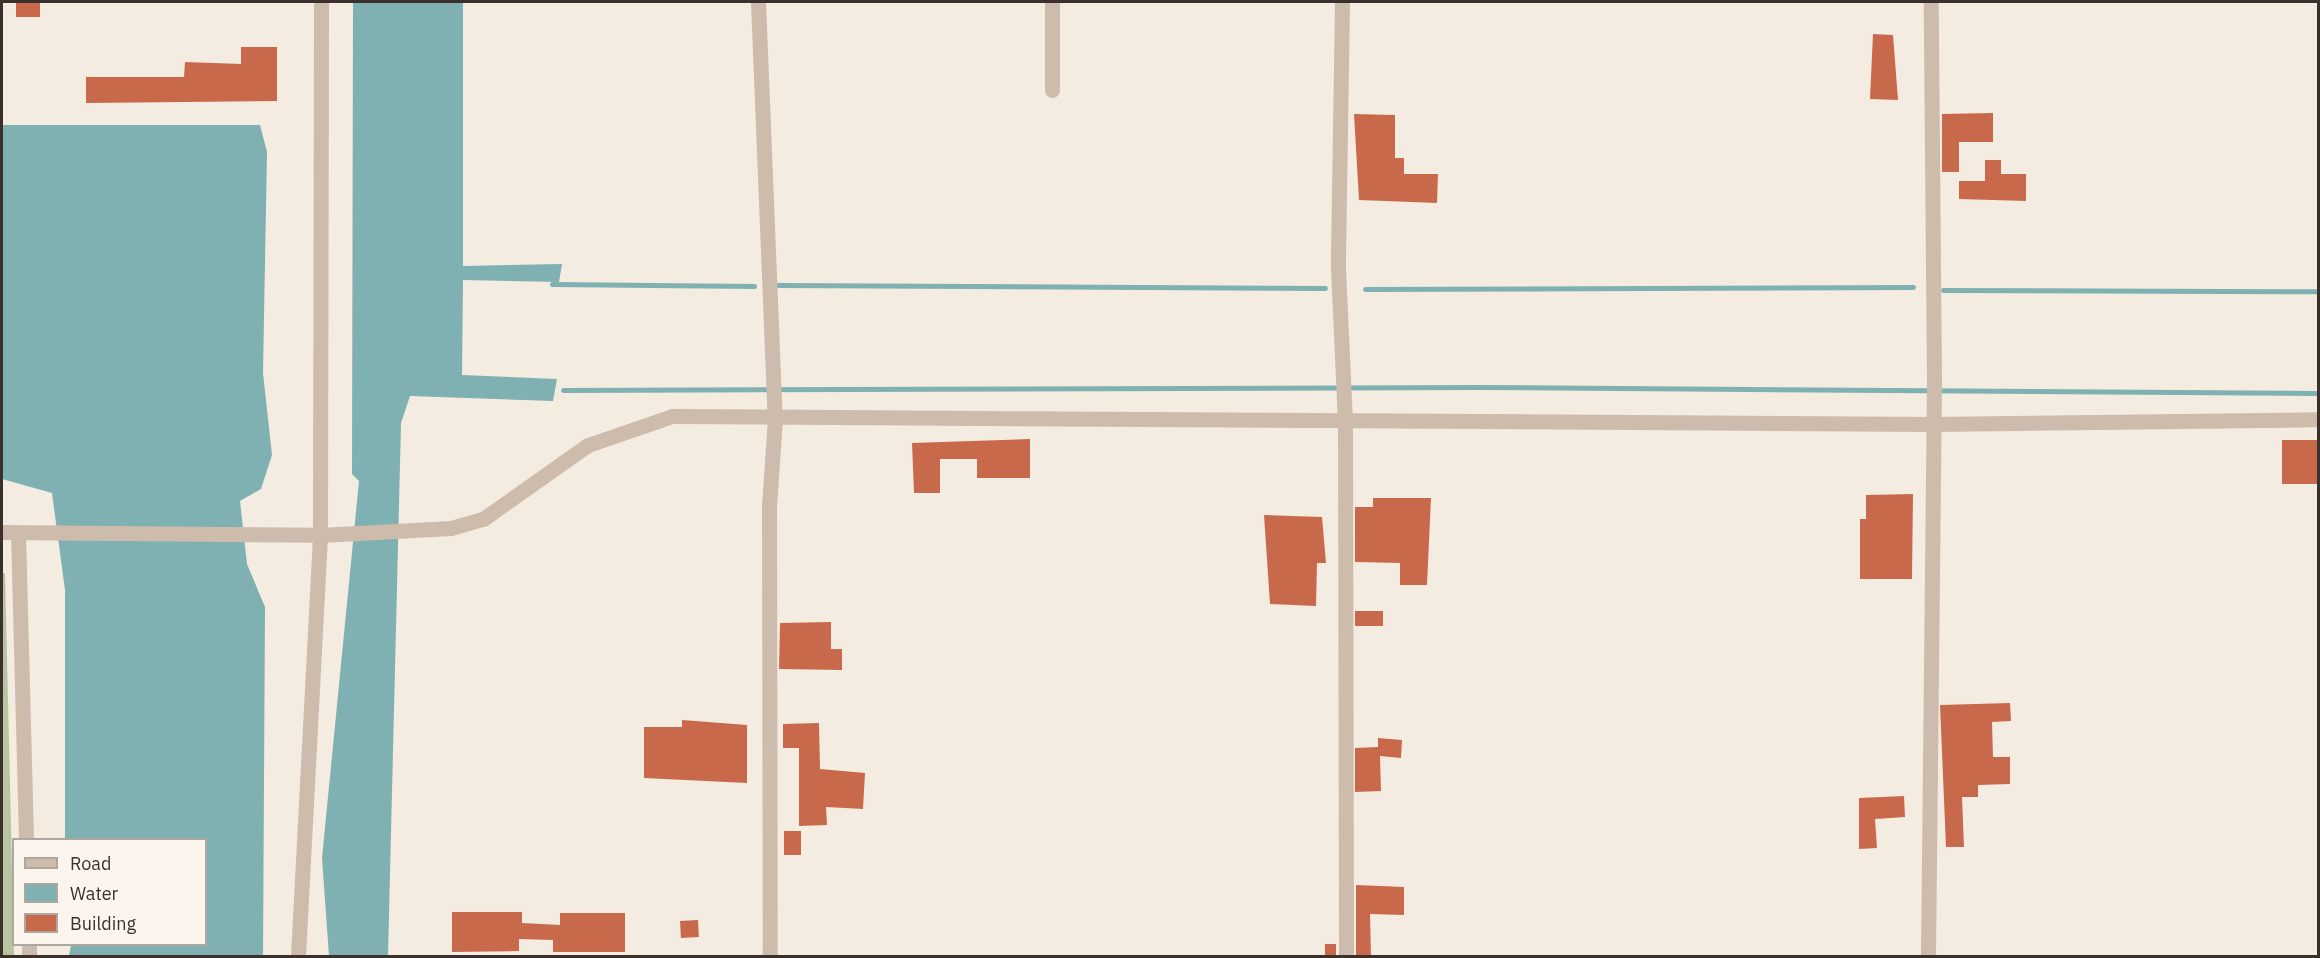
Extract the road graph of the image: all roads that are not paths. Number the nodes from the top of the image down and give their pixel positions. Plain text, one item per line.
1 (321, 2) edge
2 (758, 2) edge
3 (1052, 2) edge
4 (1342, 2) edge
5 (1931, 2) edge
6 (1052, 90) dead end
7 (775, 418) junction
8 (1933, 418) junction
9 (2319, 419) edge
10 (1345, 420) junction
11 (2, 532) edge
12 (18, 533) junction
13 (320, 535) junction
14 (26, 838) edge
15 (298, 957) edge
16 (770, 957) edge
17 (1346, 957) edge
18 (1928, 957) edge

1 - 13 street
2 - 7 street
3 - 6 street
4 - 10 street
5 - 8 street
7 - 10 street
7 - 13 street
7 - 16 street
8 - 9 street
8 - 10 street
8 - 18 street
10 - 17 street
11 - 12 street
12 - 13 street
12 - 14 street
13 - 15 street

